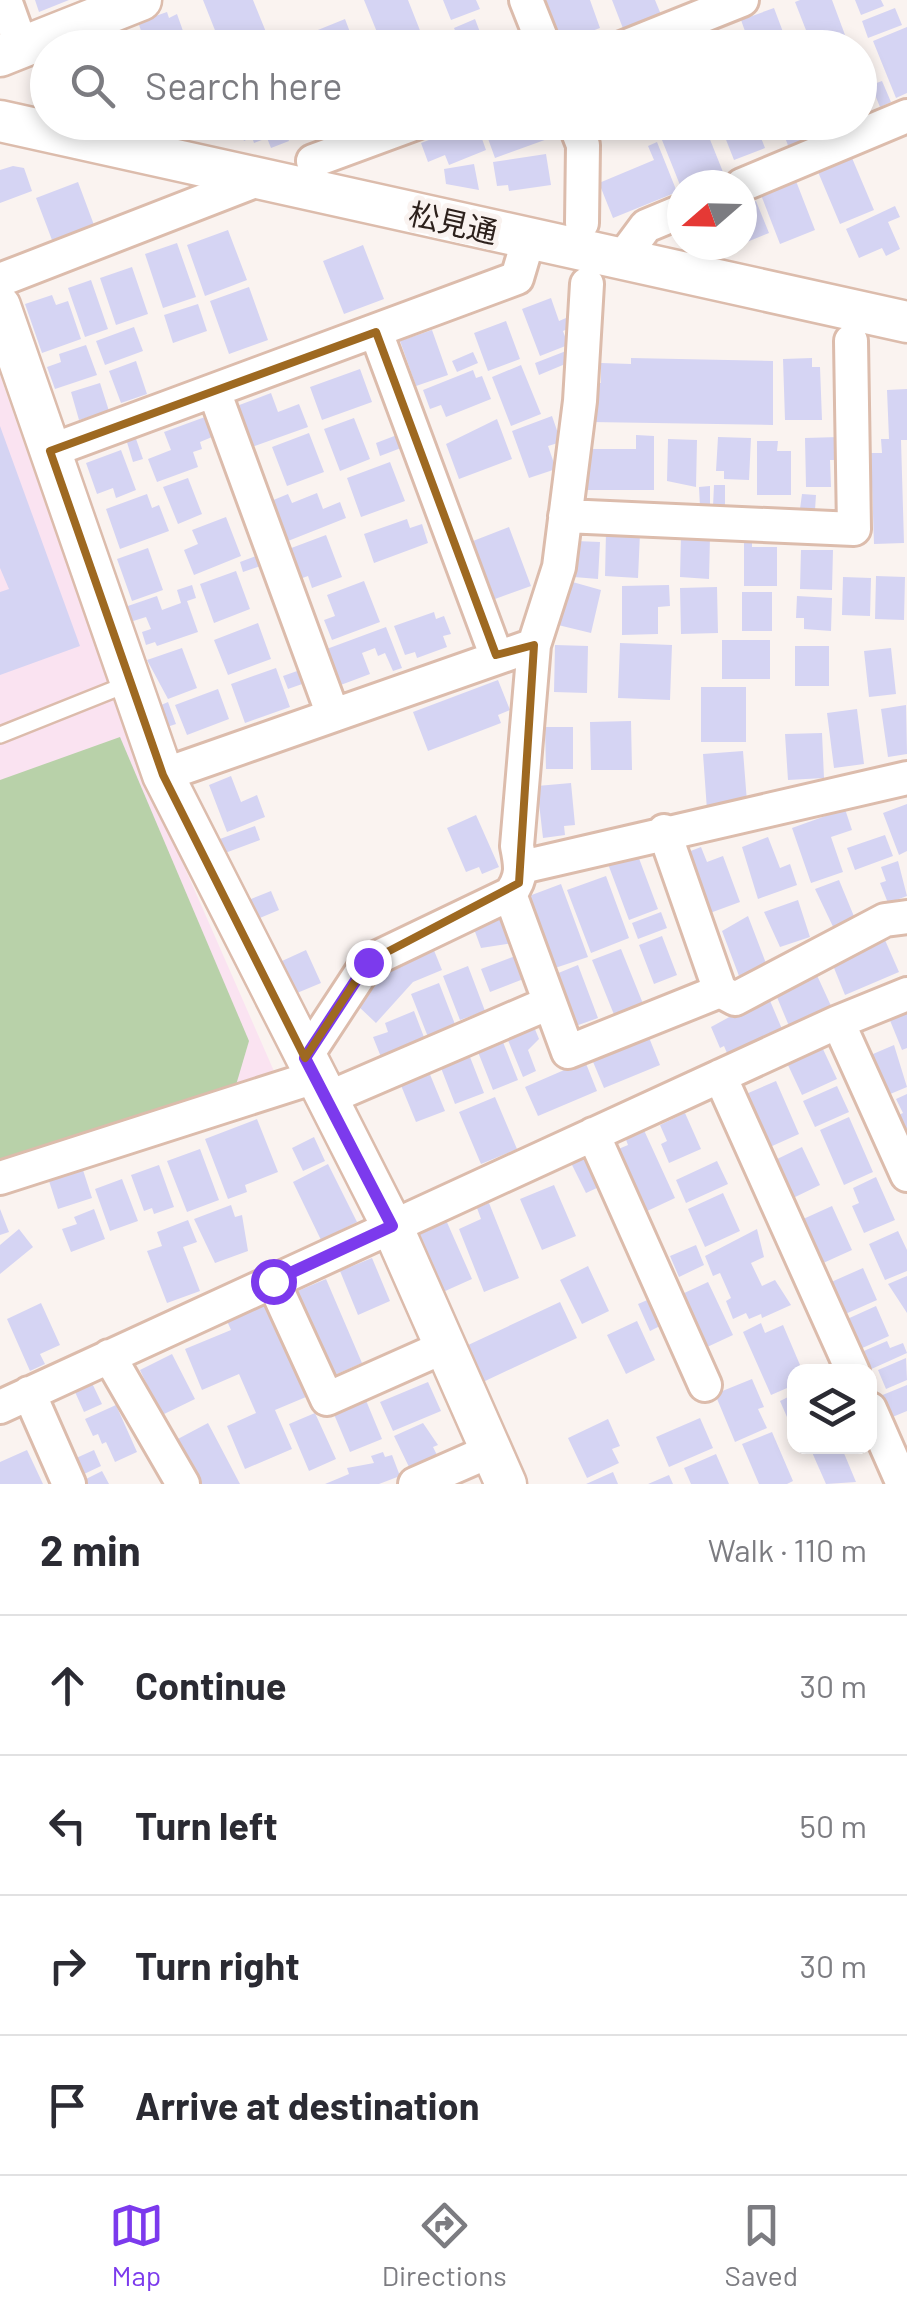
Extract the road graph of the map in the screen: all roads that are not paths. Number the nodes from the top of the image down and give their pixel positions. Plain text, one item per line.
1 (141, 0) edge
2 (526, 0) edge
3 (742, 0) edge
4 (7, 28) edge
5 (538, 30) edge
6 (667, 30) edge
7 (907, 116) edge
8 (0, 121) edge
9 (30, 128) edge
10 (877, 129) edge
11 (84, 140) edge
12 (369, 140) edge
13 (581, 140) edge
14 (850, 140) edge
15 (313, 160) dead end
16 (260, 180) junction
17 (757, 180) edge
18 (667, 217) edge
19 (582, 224) dead end
20 (528, 242) junction
21 (620, 261) junction
22 (0, 280) edge
23 (587, 284) dead end
24 (0, 306) edge
25 (907, 322) edge
26 (376, 332) junction
27 (852, 340) dead end
28 (214, 391) junction
29 (50, 451) junction
30 (565, 516) junction
31 (534, 645) junction
32 (496, 655) junction
33 (130, 683) junction
34 (333, 715) junction
35 (0, 735) edge
36 (163, 774) junction
37 (907, 778) edge
38 (664, 831) junction
39 (516, 880) junction
40 (907, 917) edge
41 (720, 992) junction
42 (907, 994) edge
43 (549, 1002) junction
44 (838, 1022) junction
45 (720, 1076) junction
46 (316, 1078) junction
47 (592, 1134) junction
48 (907, 1175) edge
49 (0, 1178) edge
50 (392, 1226) junction
51 (273, 1281) junction
52 (444, 1347) junction
53 (109, 1356) junction
54 (848, 1364) edge
55 (705, 1385) dead end
56 (15, 1400) edge
57 (877, 1425) edge
58 (498, 1468) edge
59 (69, 1484) edge
60 (183, 1484) edge
61 (415, 1484) edge
62 (903, 1484) edge

1 - 4 street
2 - 5 street
3 - 6 street
7 - 10 street
8 - 9 street, 松見通
11 - 16 street, 松見通
12 - 15 street
13 - 19 street
14 - 17 street
16 - 20 street, 松見通
16 - 22 street
18 - 21 street
20 - 21 street, 松見通
20 - 26 street
21 - 25 street, 松見通
23 - 30 street
24 - 29 street
26 - 28 street
26 - 32 street
27 - 30 street
28 - 29 street
28 - 34 street
29 - 33 street
30 - 31 street
31 - 32 street
31 - 39 street
32 - 34 street
33 - 35 lane
33 - 36 street
34 - 36 street
36 - 46 street
37 - 38 street
38 - 39 street
38 - 41 street
39 - 43 street
39 - 46 street
40 - 41 street
41 - 43 street
42 - 44 street
43 - 46 street
44 - 45 street
44 - 48 street
45 - 47 street
45 - 54 street
46 - 49 street
46 - 50 street
47 - 50 street
47 - 55 street
50 - 51 street
50 - 52 street
51 - 52 street
51 - 53 street
52 - 58 street
53 - 56 street
53 - 60 street
56 - 59 street
57 - 62 street
58 - 61 street

